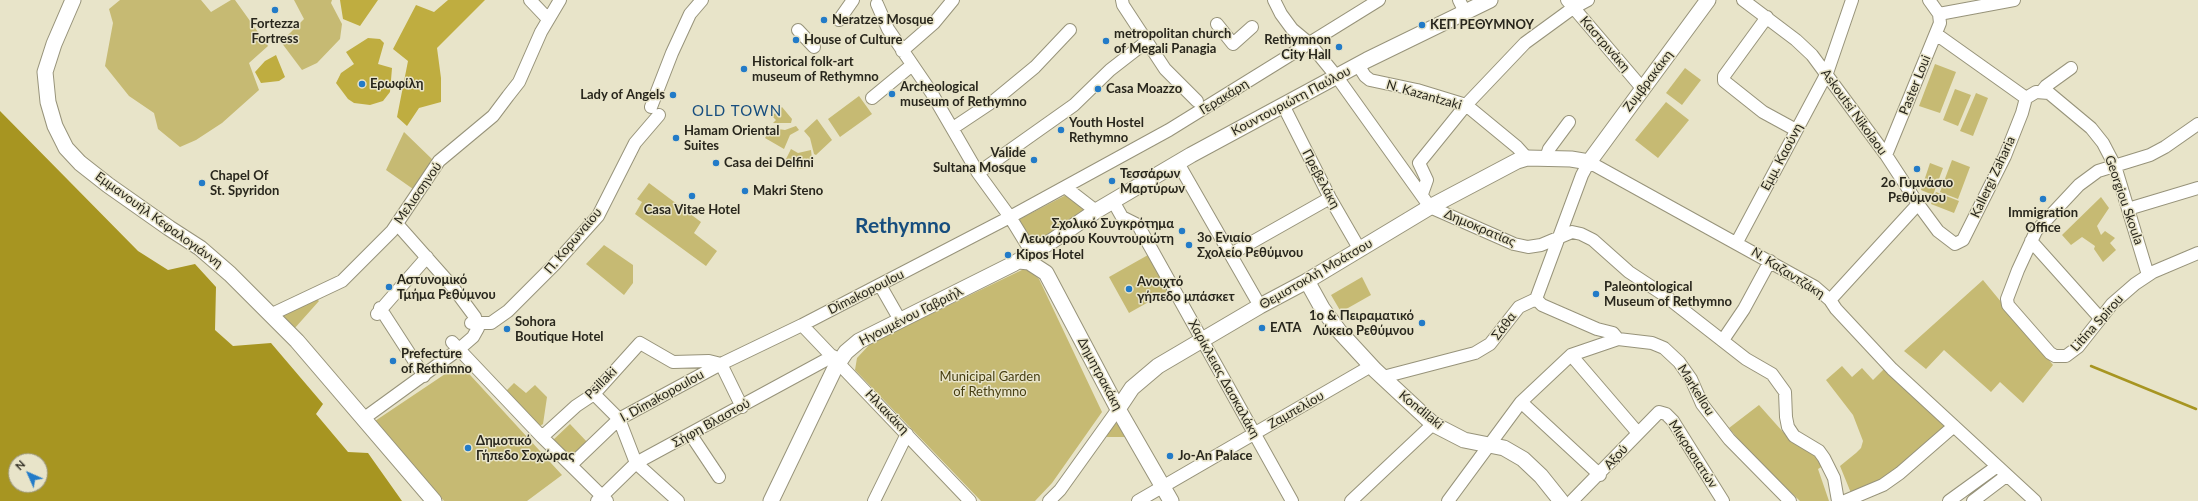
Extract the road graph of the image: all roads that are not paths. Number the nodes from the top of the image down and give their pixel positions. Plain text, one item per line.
1 (73, 0) edge
2 (530, 0) edge
3 (560, 0) edge
4 (702, 0) edge
5 (853, 0) edge
6 (954, 0) edge
7 (1122, 0) edge
8 (1274, 0) edge
9 (1379, 0) edge
10 (1490, 0) edge
11 (1588, 0) edge
12 (1708, 0) edge
13 (1743, 0) edge
14 (1852, 0) edge
15 (1929, 0) edge
16 (2014, 0) edge
17 (876, 1) edge
18 (1570, 4) edge
19 (1462, 6) edge
20 (1939, 14) junction
21 (1767, 17) junction
22 (548, 19) junction
23 (838, 20) dead end
24 (1217, 24) dead end
25 (1252, 27) dead end
26 (798, 30) dead end
27 (1070, 30) dead end
28 (1936, 34) junction
29 (1146, 42) junction
30 (1310, 44) junction
31 (814, 47) dead end
32 (902, 50) junction
33 (912, 65) junction
34 (1358, 65) junction
35 (2071, 68) dead end
36 (1827, 73) junction
37 (1337, 77) junction
38 (1642, 88) junction
39 (2042, 92) junction
40 (872, 98) dead end
41 (2026, 98) junction
42 (1197, 101) dead end
43 (1466, 105) junction
44 (1284, 107) junction
45 (1569, 122) dead end
46 (2198, 124) edge
47 (953, 128) junction
48 (1796, 130) junction
49 (1886, 155) junction
50 (1528, 158) junction
51 (1546, 158) junction
52 (1178, 162) junction
53 (1589, 162) junction
54 (2115, 166) junction
55 (978, 173) junction
56 (1065, 187) junction
57 (2198, 188) edge
58 (1422, 194) junction
59 (1330, 198) junction
60 (1113, 202) junction
61 (1918, 204) junction
62 (1430, 207) junction
63 (2128, 209) junction
64 (1096, 211) junction
65 (1010, 217) junction
66 (396, 224) junction
67 (1561, 235) junction
68 (1949, 240) joint
69 (2031, 240) junction
70 (1052, 241) junction
71 (1737, 242) junction
72 (1360, 250) junction
73 (1032, 253) junction
74 (2198, 253) edge
75 (1231, 254) junction
76 (1019, 261) junction
77 (1770, 261) junction
78 (429, 262) junction
79 (1046, 273) junction
80 (2148, 275) junction
81 (1307, 281) junction
82 (880, 285) junction
83 (1536, 299) junction
84 (1830, 300) junction
85 (1260, 306) junction
86 (270, 316) junction
87 (2100, 318) junction
88 (900, 320) junction
89 (474, 324) junction
90 (802, 325) junction
91 (1618, 339) junction
92 (1203, 340) junction
93 (1722, 340) junction
94 (455, 346) junction
95 (1571, 355) junction
96 (836, 359) junction
97 (721, 364) junction
98 (1371, 366) junction
99 (424, 376) junction
100 (1383, 377) junction
101 (594, 394) junction
102 (1521, 402) junction
103 (742, 407) junction
104 (1118, 408) junction
105 (1659, 412) joint
106 (363, 419) junction
107 (619, 419) junction
108 (1433, 424) junction
109 (1954, 426) junction
110 (1255, 433) junction
111 (1638, 433) junction
112 (907, 434) junction
113 (691, 435) junction
114 (542, 437) junction
115 (1488, 445) junction
116 (636, 463) junction
117 (571, 465) junction
118 (1996, 467) junction
119 (1600, 475) junction
120 (2006, 476) junction
121 (719, 477) dead end
122 (1163, 486) junction
123 (604, 500) edge
124 (434, 501) edge
125 (678, 501) edge
126 (770, 501) edge
127 (874, 501) edge
128 (970, 501) edge
129 (1049, 501) edge
130 (1138, 501) edge
131 (1171, 501) edge
132 (1292, 501) edge
133 (1351, 501) edge
134 (1448, 501) edge
135 (1561, 501) edge
136 (1572, 501) edge
137 (1723, 501) edge
138 (1790, 501) edge
139 (1838, 501) edge
140 (1845, 501) edge
141 (1949, 501) edge
142 (1973, 501) edge
143 (2035, 501) edge

1 - 86 main road, Εμμανουήλ Κεφαλογιάννη
2 - 22 street
3 - 22 street, Μελισσηνού
4 - 89 street, Π. Κορωναίου
5 - 23 street
6 - 32 street
7 - 29 street
8 - 30 street, Δημοκρατίας
9 - 30 street, Γερακάρη
10 - 19 main road, Κουντουριώτη Παύλου
11 - 18 street
12 - 38 main road, Ζυμβρακάκη
13 - 21 street, Askoutsi Nikolaou
14 - 36 street, Εμμ. Καούνη
15 - 20 street
16 - 20 street
17 - 32 street
18 - 38 street, Καστρινάκη
18 - 43 street
19 - 34 main road, Κουντουριώτη Παύλου
20 - 28 street, Paster Loui
21 - 36 street, Askoutsi Nikolaou
21 - 48 street
22 - 66 street, Μελισσηνού
24 - 25 street
26 - 31 street
27 - 47 street
28 - 41 street
28 - 49 street, Paster Loui
29 - 42 street
29 - 55 street
30 - 37 street, Δημοκρατίας
30 - 56 street, Γερακάρη
32 - 33 street
33 - 40 street
33 - 47 street
34 - 37 main road, Κουντουριώτη Παύλου
34 - 43 street, N. Kazantzaki
35 - 39 street
36 - 48 street, Εμμ. Καούνη
36 - 49 street, Askoutsi Nikolaou
37 - 44 main road, Κουντουριώτη Παύλου
37 - 58 street, Δημοκρατίας
38 - 53 main road, Ζυμβρακάκη
39 - 41 street
39 - 54 street, Georgiou Skoula
41 - 68 street, Kallergi Zaharia
43 - 50 street, N. Kazantzaki
43 - 58 street
44 - 52 main road, Κουντουριώτη Παύλου
44 - 59 street, Πρεβελάκη
45 - 51 street
46 - 54 street
47 - 55 street
48 - 71 street, Εμμ. Καούνη
49 - 61 street, Askoutsi Nikolaou
50 - 51 main road, Ν. Καζαντζάκη
50 - 62 main road, Θεμιστοκλή Μοάτσου
51 - 53 main road, Ν. Καζαντζάκη
52 - 60 main road, Κουντουριώτη Παύλου
52 - 75 street
53 - 67 street
53 - 71 street, Ν. Καζαντζάκη
54 - 63 street, Georgiou Skoula
54 - 69 street
55 - 65 street
56 - 64 street
56 - 65 street
57 - 63 street
58 - 62 street, Δημοκρατίας
59 - 72 street, Πρεβελάκη
59 - 75 street
60 - 64 main road, Κουντουριώτη Παύλου
60 - 92 street, Χαρίκλειας Δασκαλάκη
61 - 68 street, Askoutsi Nikolaou
61 - 84 street
62 - 67 street, Δημοκρατίας
62 - 72 main road, Θεμιστοκλή Μοάτσου
63 - 80 street, Georgiou Skoula
64 - 70 main road
65 - 73 street
65 - 82 street, Dimakopoulou
66 - 78 street
66 - 86 street, Μελισσηνού
67 - 83 street
67 - 93 street, Δημοκρατίας
69 - 87 street
69 - 87 street, Litina Spirou
70 - 73 main road
70 - 79 main road
71 - 77 street, Ν. Καζαντζάκη
72 - 81 main road, Θεμιστοκλή Μοάτσου
73 - 76 main road
74 - 80 street, Litina Spirou
75 - 85 street
76 - 79 main road, Δημητρακάκη
76 - 88 main road, Ηγουμένου Γαβριήλ
77 - 84 street, Ν. Καζαντζάκη
77 - 93 street
78 - 89 street
78 - 99 street
79 - 104 main road, Δημητρακάκη
80 - 87 street, Litina Spirou
81 - 85 main road, Θεμιστοκλή Μοάτσου
81 - 98 main road, Kondilaki
82 - 88 street
82 - 90 street, Dimakopoulou
83 - 91 street, Markellou
83 - 100 street, Σάθα
84 - 109 street, Ν. Καζαντζάκη
85 - 92 main road, Θεμιστοκλή Μοάτσου
86 - 106 main road, Εμμανουήλ Κεφαλογιάννη
88 - 96 main road, Ηγουμένου Γαβριήλ
89 - 94 street
90 - 96 street, Ηλιακάκη
90 - 97 street, Dimakopoulou
91 - 95 street
91 - 138 street, Markellou
92 - 104 main road, Θεμιστοκλή Μοάτσου
92 - 110 street, Χαρίκλειας Δασκαλάκη
93 - 139 street, Δημοκρατίας
94 - 99 street
94 - 114 street
95 - 102 street
95 - 111 street
96 - 103 street, Σήφη Βλαστού
96 - 112 street, Ηλιακάκη
96 - 126 main road, Ηγουμένου Γαβριήλ
97 - 101 street, Psillaki
97 - 103 street
97 - 107 street, I. Dimakopoulou
98 - 100 main road, Kondilaki
98 - 110 street, Ζαμπελίου
99 - 106 street
100 - 108 main road, Kondilaki
101 - 107 street
101 - 114 street, Psillaki
102 - 115 street
102 - 119 street
103 - 113 street, Σήφη Βλαστού
104 - 122 main road, Δημητρακάκη
104 - 129 street
105 - 111 street, Αξού
105 - 137 street, Μικρασιατών
106 - 124 main road, Εμμανουήλ Κεφαλογιάννη
107 - 116 street
107 - 117 street, I. Dimakopoulou
108 - 115 main road, Kondilaki
108 - 133 street
109 - 118 street, Ν. Καζαντζάκη
109 - 140 street
110 - 122 street, Ζαμπελίου
110 - 132 street, Χαρίκλειας Δασκαλάκη
111 - 119 street, Αξού
112 - 127 street
112 - 128 street, Ηλιακάκη
113 - 116 street, Σήφη Βλαστού
113 - 121 street
114 - 117 street
115 - 134 street
115 - 135 main road, Kondilaki
116 - 123 street, Σήφη Βλαστού
116 - 125 street
117 - 123 street
118 - 120 street, Ν. Καζαντζάκη
118 - 141 street
119 - 136 street, Αξού
120 - 142 street
120 - 143 street, Ν. Καζαντζάκη
122 - 130 street, Ζαμπελίου
122 - 131 main road, Δημητρακάκη

